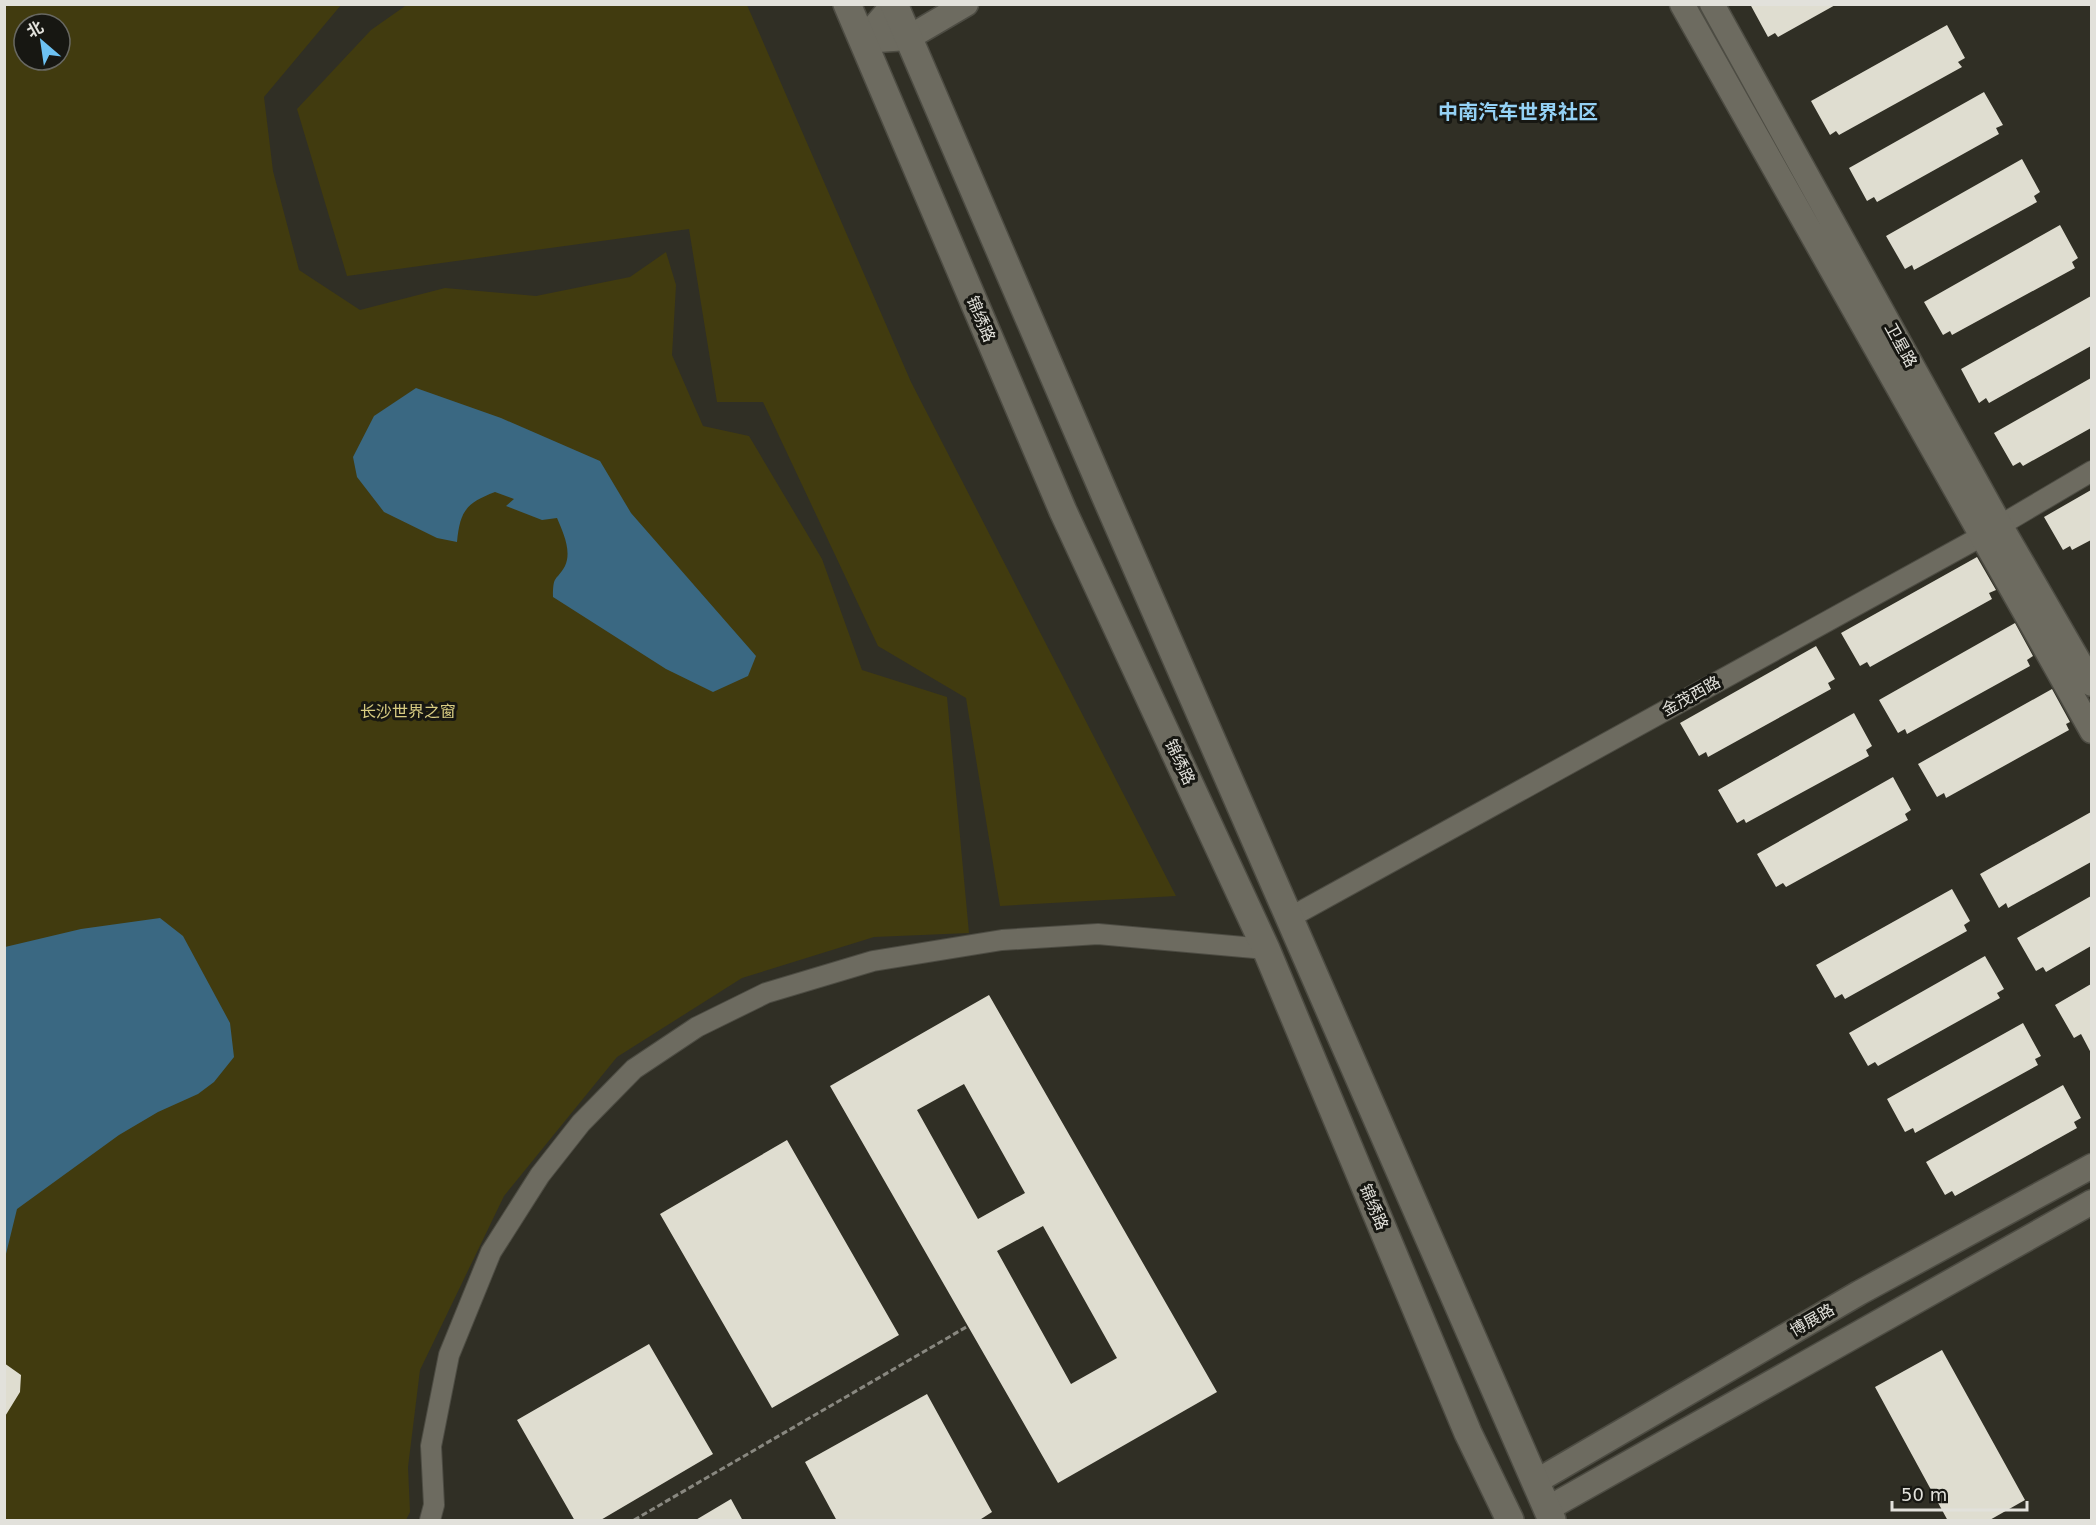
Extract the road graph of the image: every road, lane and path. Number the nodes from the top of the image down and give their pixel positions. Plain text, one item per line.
1 (847, 4) edge
2 (966, 4) edge
3 (1682, 4) edge
4 (1713, 4) edge
5 (894, 5) edge
6 (908, 38) junction
7 (862, 41) junction
8 (2091, 471) edge
9 (1991, 531) junction
10 (2091, 684) edge
11 (2091, 731) edge
12 (1289, 918) junction
13 (1266, 949) junction
14 (2091, 1166) edge
15 (2091, 1202) edge
16 (968, 1326) dead end
17 (1537, 1481) junction
18 (1549, 1515) edge
19 (430, 1521) edge
20 (634, 1521) edge
21 (1510, 1521) edge

1 - 7 main road, 锦绣路
2 - 6 street
3 - 9 street
4 - 9 street, 卫星路
5 - 6 main road
5 - 7 street
6 - 7 street
6 - 12 main road
7 - 13 main road, 锦绣路
8 - 9 street, 金茂西路
9 - 10 street, 卫星路
9 - 11 street
9 - 12 street, 金茂西路
12 - 17 main road
13 - 19 street
13 - 21 main road, 锦绣路
14 - 17 street, 博展路
15 - 18 street, 博展路
16 - 20 path
17 - 18 main road

